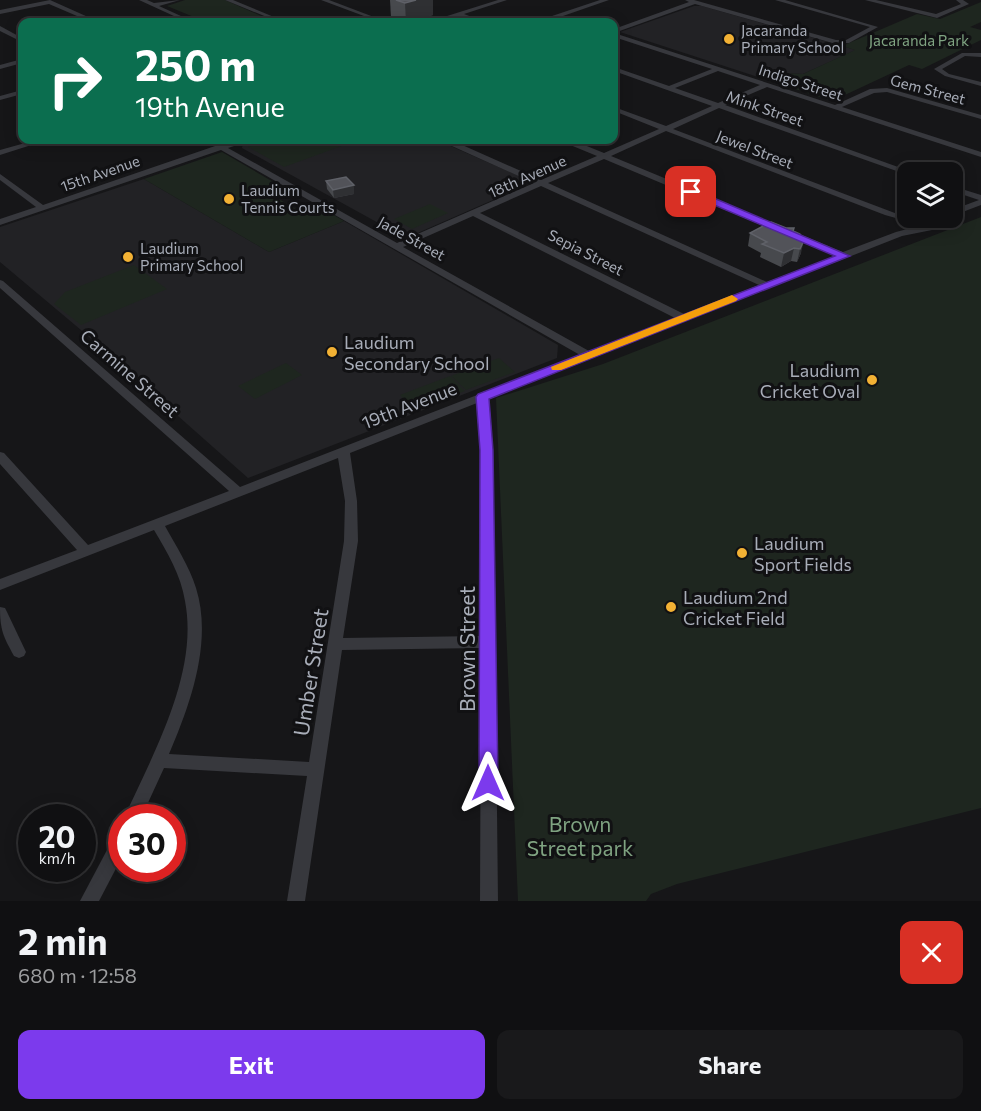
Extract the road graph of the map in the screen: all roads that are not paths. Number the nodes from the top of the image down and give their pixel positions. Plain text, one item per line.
1 (142, 0) edge
2 (177, 0) edge
3 (228, 0) edge
4 (324, 0) edge
5 (502, 0) edge
6 (604, 0) edge
7 (688, 0) edge
8 (778, 0) edge
9 (868, 0) edge
10 (960, 0) edge
11 (695, 2) junction
12 (154, 5) junction
13 (0, 12) edge
14 (457, 14) junction
15 (557, 16) junction
16 (85, 18) edge
17 (182, 18) edge
18 (273, 18) edge
19 (373, 18) edge
20 (444, 18) edge
21 (470, 18) edge
22 (550, 18) edge
23 (563, 18) edge
24 (0, 28) edge
25 (618, 31) edge
26 (618, 34) edge
27 (18, 38) edge
28 (981, 55) edge
29 (18, 62) edge
30 (0, 67) edge
31 (718, 69) junction
32 (618, 70) edge
33 (981, 84) edge
34 (766, 85) junction
35 (669, 88) junction
36 (18, 93) edge
37 (0, 98) edge
38 (718, 105) junction
39 (836, 107) junction
40 (618, 111) edge
41 (981, 117) edge
42 (665, 129) junction
43 (30, 144) edge
44 (230, 144) edge
45 (455, 144) edge
46 (576, 144) edge
47 (220, 147) junction
48 (0, 153) edge
49 (981, 155) edge
50 (605, 156) junction
51 (897, 168) edge
52 (0, 176) edge
53 (543, 183) junction
54 (963, 193) edge
55 (981, 200) edge
56 (41, 207) junction
57 (963, 208) edge
58 (475, 214) junction
59 (897, 217) edge
60 (0, 222) edge
61 (912, 228) edge
62 (397, 246) junction
63 (844, 256) junction
64 (0, 283) edge
65 (766, 285) junction
66 (683, 318) junction
67 (588, 355) junction
68 (482, 397) junction
69 (343, 450) junction
70 (0, 456) edge
71 (237, 491) junction
72 (157, 523) junction
73 (86, 551) junction
74 (0, 585) edge
75 (0, 612) edge
76 (487, 642) junction
77 (337, 644) junction
78 (19, 652) dead end
79 (160, 761) junction
80 (315, 769) junction
81 (139, 804) edge
82 (108, 865) edge
83 (89, 901) edge
84 (296, 901) edge
85 (489, 901) edge

1 - 12 street
2 - 12 street
3 - 18 street
4 - 19 street
5 - 14 street
6 - 15 street
7 - 11 street
8 - 11 street
9 - 10 street
11 - 25 street
12 - 17 street
13 - 16 street
14 - 20 street
14 - 21 street
15 - 22 street
15 - 23 street
24 - 27 street
26 - 31 street, Indigo Street
28 - 33 street
29 - 30 street
31 - 34 street, Indigo Street
31 - 35 street
32 - 35 street, Mink Street
34 - 38 street, 18th Avenue
34 - 39 street, Indigo Street
35 - 38 street, Mink Street
36 - 37 street
38 - 42 street, 18th Avenue
38 - 51 street, Mink Street
39 - 41 street, Gem Street
39 - 49 street, Indigo Street
40 - 42 street, Jewel Street
42 - 50 street, 18th Avenue
42 - 59 street, Jewel Street
43 - 48 street
44 - 47 street, 15th Avenue
45 - 53 street
46 - 50 street
47 - 56 street, 15th Avenue
47 - 62 street, Jade Street
50 - 53 street, 18th Avenue
50 - 63 street
52 - 56 street
53 - 58 street, 18th Avenue
53 - 65 street
54 - 55 street
55 - 57 street
56 - 60 street, 15th Avenue
58 - 62 street, 18th Avenue
58 - 66 street, Sepia Street
61 - 63 street, 19th Avenue
62 - 67 street, Jade Street
63 - 65 street, 19th Avenue
64 - 71 street, Carmine Street
65 - 66 street, 19th Avenue
66 - 67 street, 19th Avenue
67 - 68 street, 19th Avenue
68 - 69 street, 19th Avenue
68 - 76 street, Brown Street
69 - 71 street, 19th Avenue
69 - 77 street, Umber Street
70 - 73 street
71 - 72 street, 19th Avenue
72 - 73 street, 19th Avenue
72 - 79 street
73 - 74 street, 19th Avenue
75 - 78 street
76 - 77 street
76 - 85 street, Brown Street
77 - 80 street, Umber Street
79 - 80 street
79 - 81 street
80 - 84 street, Umber Street
82 - 83 street

